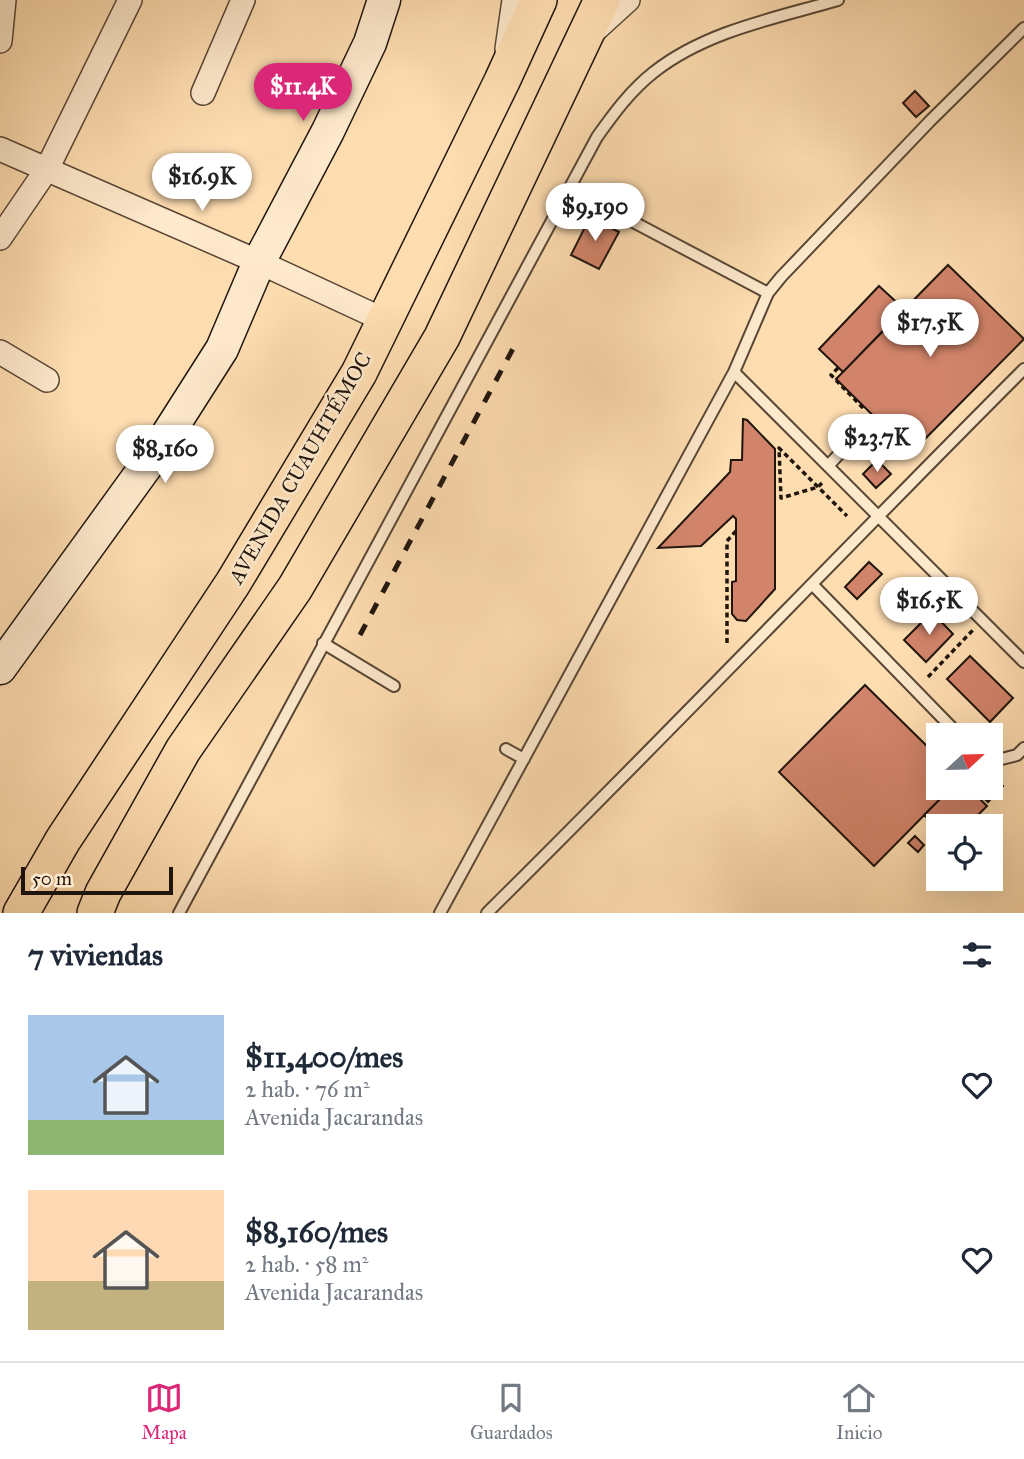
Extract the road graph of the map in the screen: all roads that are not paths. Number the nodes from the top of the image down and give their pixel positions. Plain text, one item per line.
1 (4, 0) edge
2 (130, 0) edge
3 (243, 0) edge
4 (384, 0) edge
5 (514, 0) edge
6 (539, 0) edge
7 (602, 0) edge
8 (628, 0) edge
9 (838, 0) edge
10 (1024, 28) edge
11 (0, 40) edge
12 (581, 43) junction
13 (502, 80) junction
14 (203, 93) dead end
15 (0, 149) edge
16 (47, 169) junction
17 (569, 188) junction
18 (0, 238) edge
19 (259, 262) junction
20 (768, 293) junction
21 (384, 320) junction
22 (0, 352) edge
23 (1024, 369) edge
24 (734, 372) junction
25 (47, 380) dead end
26 (867, 424) dead end
27 (828, 466) junction
28 (878, 516) junction
29 (811, 584) junction
30 (323, 643) junction
31 (1024, 662) edge
32 (0, 668) edge
33 (394, 686) dead end
34 (947, 723) edge
35 (1024, 748) edge
36 (506, 749) dead end
37 (524, 759) junction
38 (1003, 759) edge
39 (21, 913) edge
40 (95, 913) edge
41 (179, 913) edge
42 (440, 913) edge
43 (488, 913) edge

1 - 11 street
2 - 16 street
3 - 14 street
4 - 19 main road
5 - 13 street
6 - 13 main road, AVENIDA CUAUHTÉMOC
7 - 12 main road
8 - 12 street
9 - 17 lane
10 - 20 lane
12 - 40 main road
13 - 21 main road, AVENIDA CUAUHTÉMOC
15 - 16 street
16 - 18 street
16 - 19 street
17 - 20 lane
17 - 30 lane
19 - 21 street
19 - 32 main road
20 - 24 lane
21 - 39 main road, AVENIDA CUAUHTÉMOC
22 - 25 street
23 - 28 lane
24 - 27 lane
24 - 37 lane
26 - 27 lane
27 - 28 lane
28 - 29 lane
28 - 31 lane
29 - 34 lane
29 - 43 lane
30 - 33 lane
30 - 41 lane
35 - 38 lane
36 - 37 lane
37 - 42 lane

